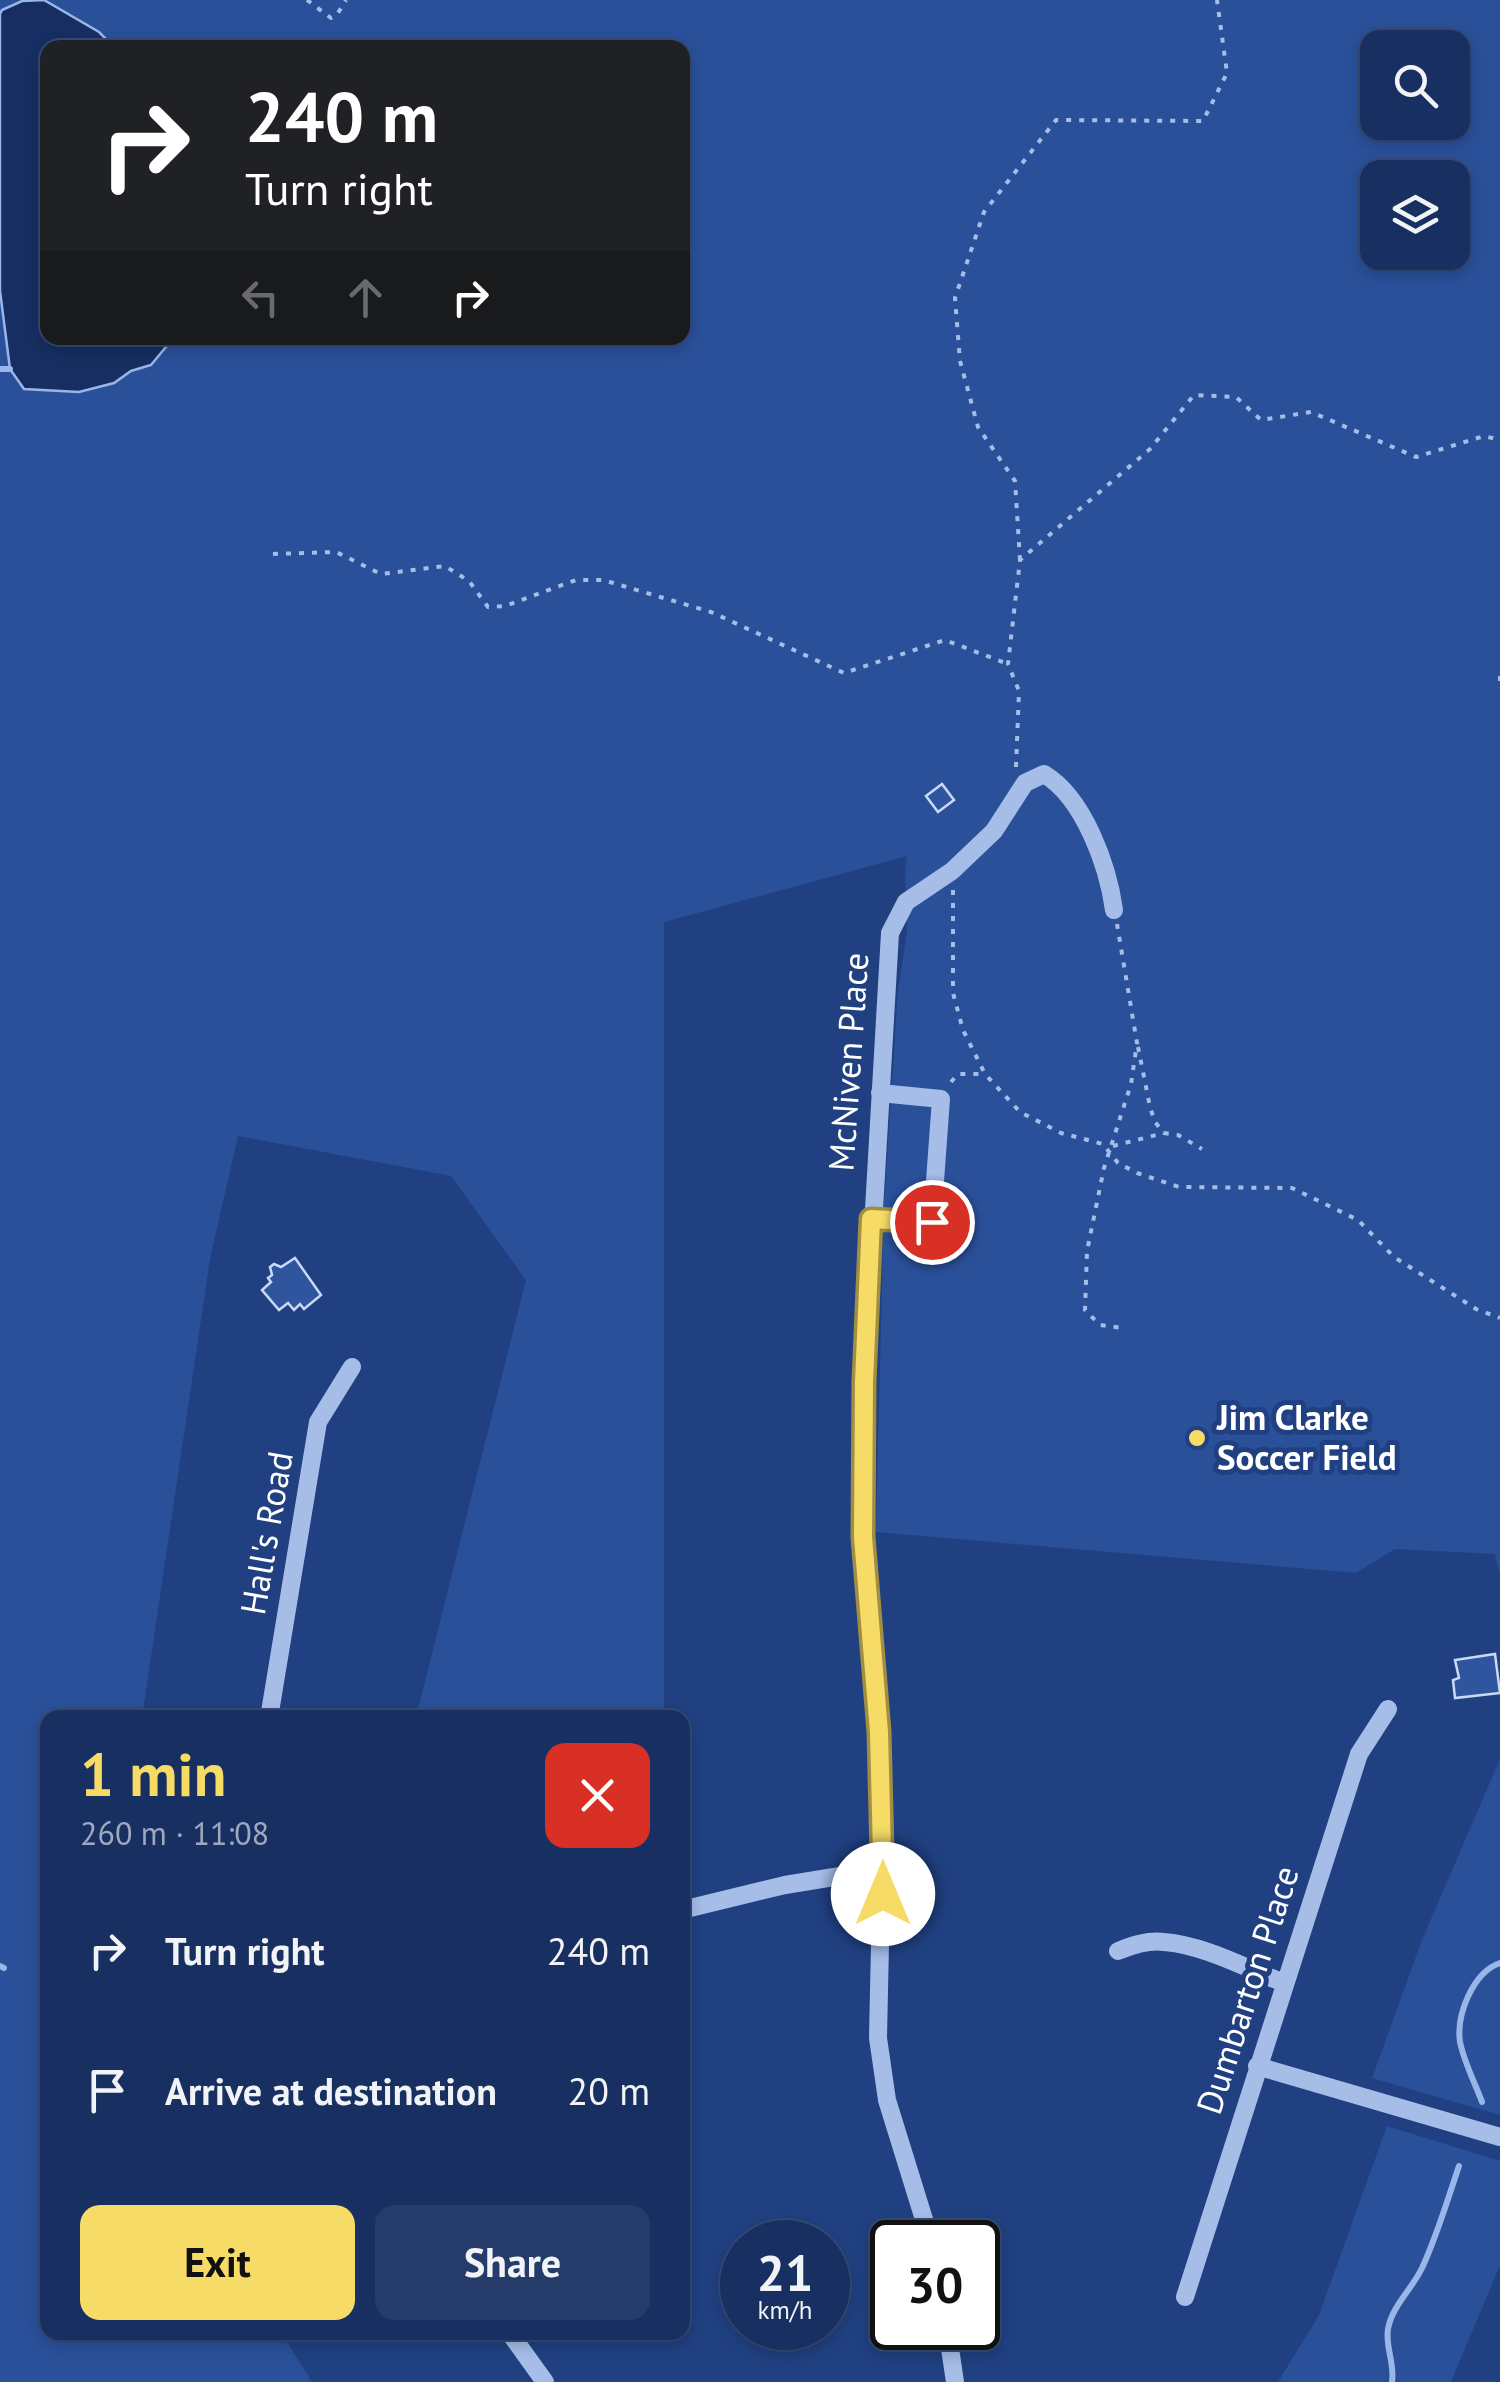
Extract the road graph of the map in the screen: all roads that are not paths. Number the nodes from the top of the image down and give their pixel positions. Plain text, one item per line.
1 (1114, 910) road end
2 (880, 1094) junction
3 (871, 1219) junction
4 (352, 1367) dead end
5 (1388, 1709) dead end
6 (270, 1710) edge
7 (883, 1869) junction
8 (690, 1908) edge
9 (1118, 1951) dead end
10 (1284, 1983) junction
11 (1258, 2066) junction
12 (1500, 2138) edge
13 (925, 2220) edge
14 (1185, 2297) dead end
15 (515, 2340) edge
16 (951, 2350) edge
17 (545, 2382) edge
18 (956, 2382) edge

1 - 2 street, McNiven Place
2 - 3 street, McNiven Place
2 - 3 street
3 - 7 street, McNiven Place
4 - 6 street, Hall's Road
5 - 10 street, Dumbarton Place
7 - 8 street
7 - 13 street, McNiven Place
9 - 10 street
10 - 11 street, Dumbarton Place
11 - 12 street
11 - 14 street, Dumbarton Place
15 - 17 street
16 - 18 street

